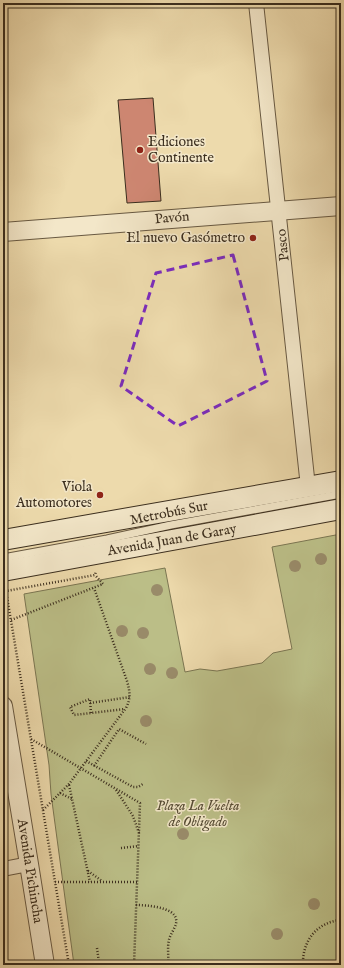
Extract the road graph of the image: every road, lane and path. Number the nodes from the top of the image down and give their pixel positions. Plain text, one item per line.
1 (256, 3) edge
2 (341, 206) edge
3 (279, 210) junction
4 (3, 232) edge
5 (341, 481) edge
6 (308, 487) junction
7 (341, 494) edge
8 (341, 509) edge
9 (3, 540) edge
10 (100, 553) junction
11 (3, 558) edge
12 (3, 571) edge
13 (95, 575) junction
14 (94, 588) junction
15 (11, 620) junction
16 (130, 697) junction
17 (90, 703) junction
18 (3, 706) edge
19 (126, 708) junction
20 (91, 713) junction
21 (31, 739) junction
22 (146, 744) dead end
23 (86, 762) junction
24 (94, 766) junction
25 (81, 768) junction
26 (69, 784) junction
27 (143, 784) dead end
28 (115, 788) junction
29 (60, 793) junction
30 (72, 799) junction
31 (43, 810) junction
32 (139, 836) junction
33 (138, 846) junction
34 (121, 848) dead end
35 (29, 864) junction
36 (3, 869) edge
37 (88, 871) junction
38 (55, 882) junction
39 (90, 882) junction
40 (103, 882) junction
41 (137, 882) junction
42 (136, 905) junction
43 (341, 920) edge
44 (97, 948) dead end
45 (99, 963) junction
46 (120, 964) edge
47 (134, 964) edge
48 (45, 965) edge
49 (68, 965) edge
50 (168, 965) edge
51 (303, 965) edge

1 - 3 street, Pasco
2 - 3 street, Pavón
3 - 4 street, Pavón
3 - 6 street, Pasco
5 - 6 main road, Avenida Juan de Garay
6 - 9 main road, Avenida Juan de Garay
7 - 11 lane, Metrobús Sur
8 - 10 main road, Avenida Juan de Garay
10 - 12 main road, Avenida Juan de Garay
10 - 13 path
13 - 14 path
13 - 15 path
14 - 15 path
14 - 16 path
15 - 21 path
16 - 17 path
16 - 19 path
17 - 20 path
17 - 20 path
18 - 35 street, Avenida Pichincha
19 - 20 path
19 - 23 path
21 - 25 path
21 - 31 path
22 - 24 path
23 - 24 path
23 - 25 path
24 - 27 path
25 - 26 path
25 - 28 path
26 - 29 path
26 - 30 path
28 - 32 path
28 - 32 path
29 - 30 path
29 - 31 path
30 - 37 path
31 - 38 path
32 - 33 path
33 - 34 path
33 - 41 path
35 - 36 street
35 - 48 street, Avenida Pichincha
37 - 39 path
37 - 40 path
38 - 39 path
38 - 49 path
39 - 40 path
40 - 41 path
41 - 42 path
42 - 47 path
42 - 50 path
43 - 51 path
44 - 45 path
45 - 46 path
45 - 49 path
46 - 47 path

